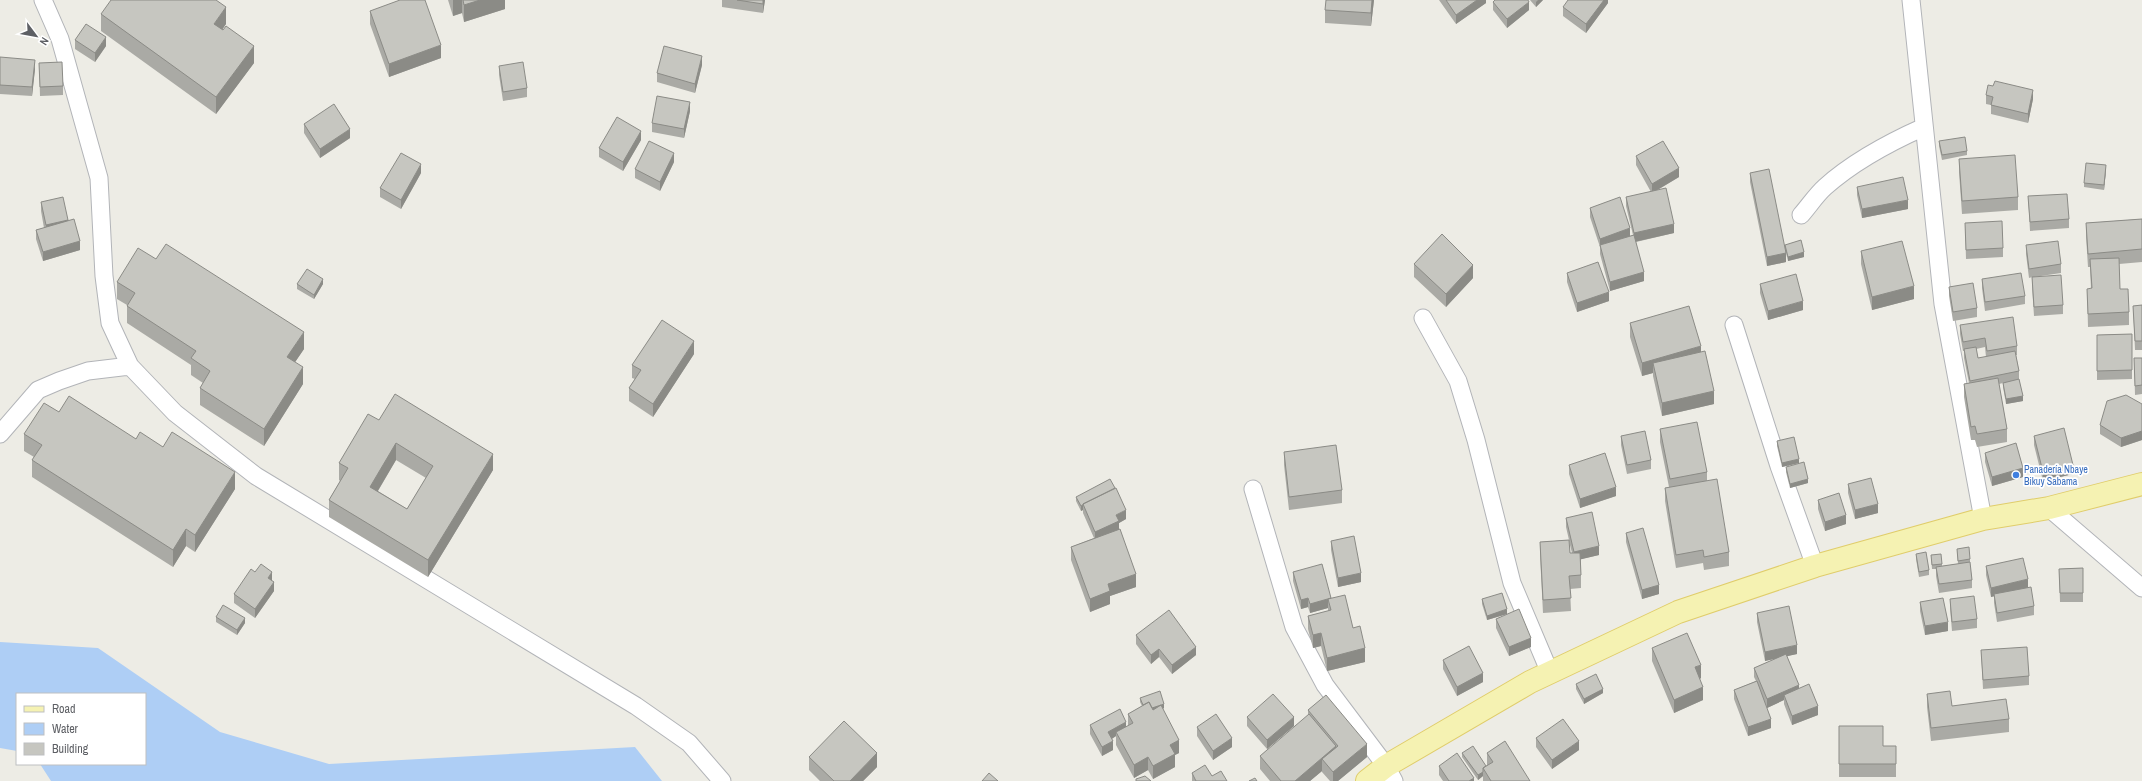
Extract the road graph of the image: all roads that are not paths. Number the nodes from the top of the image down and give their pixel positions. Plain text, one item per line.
1 (43, 0) edge
2 (1911, 0) edge
3 (1924, 127) junction
4 (1801, 215) dead end
5 (1423, 318) dead end
6 (1734, 326) dead end
7 (130, 366) junction
8 (0, 434) edge
9 (2142, 484) edge
10 (1253, 489) dead end
11 (2049, 508) junction
12 (1983, 519) junction
13 (1815, 566) junction
14 (2142, 588) edge
15 (1550, 673) junction
16 (1390, 774) edge
17 (722, 781) edge
18 (1367, 781) edge

1 - 7 street
2 - 3 street
3 - 4 street
3 - 12 street
5 - 15 street
6 - 13 street
7 - 8 street
7 - 17 street
9 - 11 main road
10 - 16 street
11 - 12 main road
11 - 14 street
12 - 13 main road
13 - 15 main road
15 - 16 main road
16 - 18 main road

